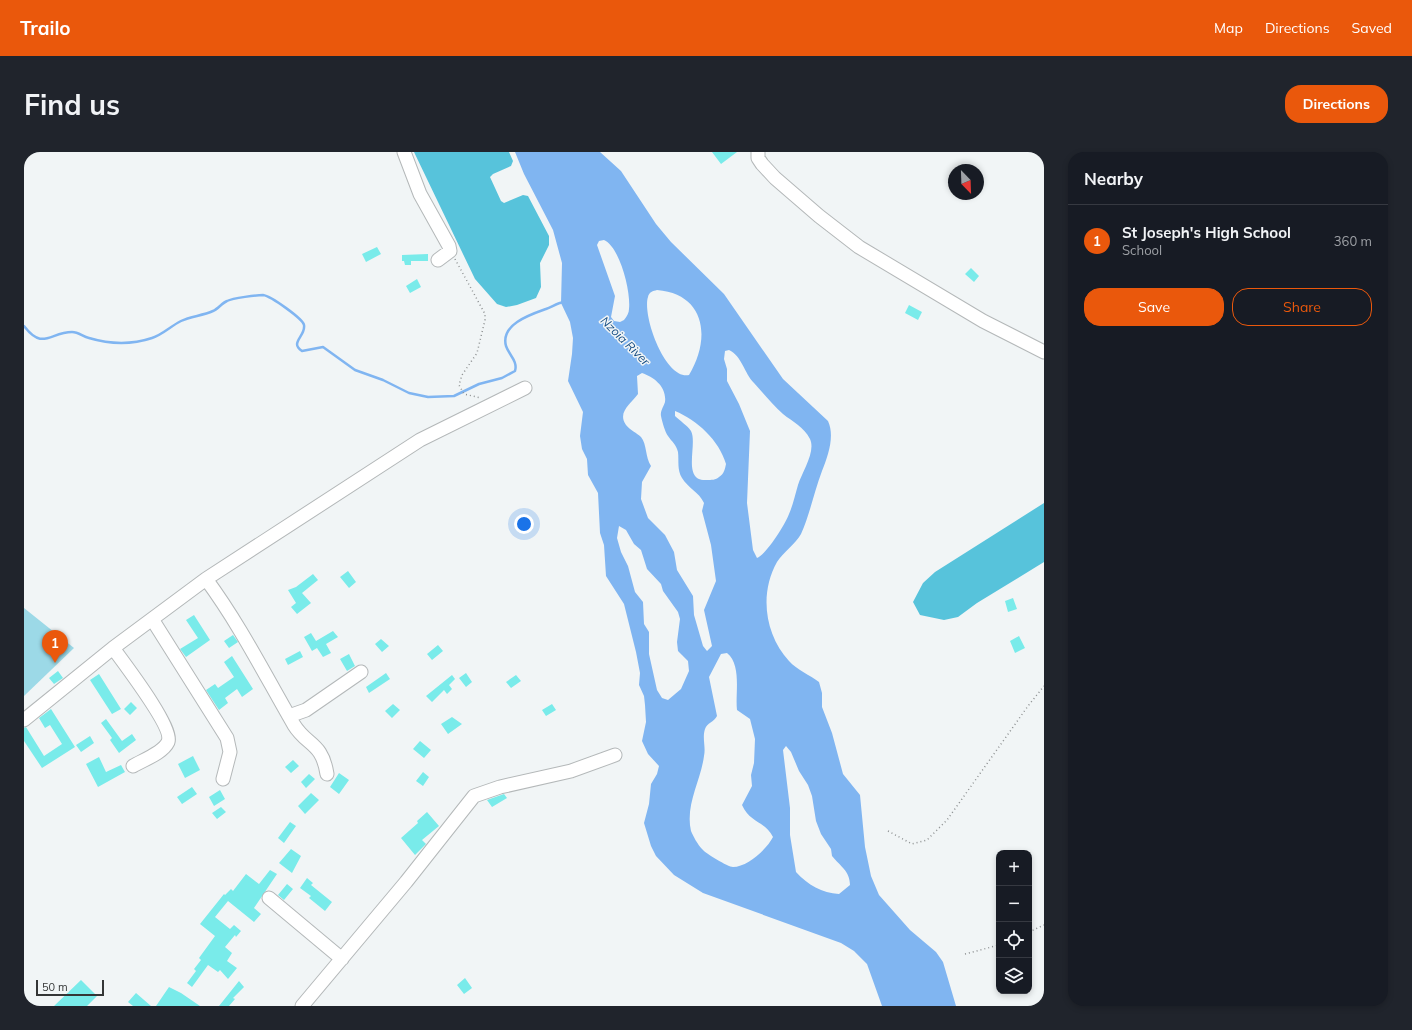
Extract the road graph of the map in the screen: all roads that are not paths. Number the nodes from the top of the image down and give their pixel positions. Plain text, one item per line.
1 (404, 152) edge
2 (758, 152) edge
3 (438, 260) dead end
4 (1044, 352) edge
5 (525, 388) dead end
6 (206, 579) junction
7 (152, 619) junction
8 (113, 648) junction
9 (361, 672) dead end
10 (289, 716) junction
11 (24, 720) edge
12 (615, 755) dead end
13 (133, 766) dead end
14 (327, 774) dead end
15 (223, 779) dead end
16 (269, 898) dead end
17 (342, 959) junction
18 (302, 1006) edge

1 - 3 street
2 - 4 street
5 - 6 street
6 - 7 street
6 - 10 street
7 - 8 street
7 - 15 street
8 - 11 street
8 - 13 street
9 - 10 street
10 - 14 street
12 - 17 street
16 - 17 street
17 - 18 street

